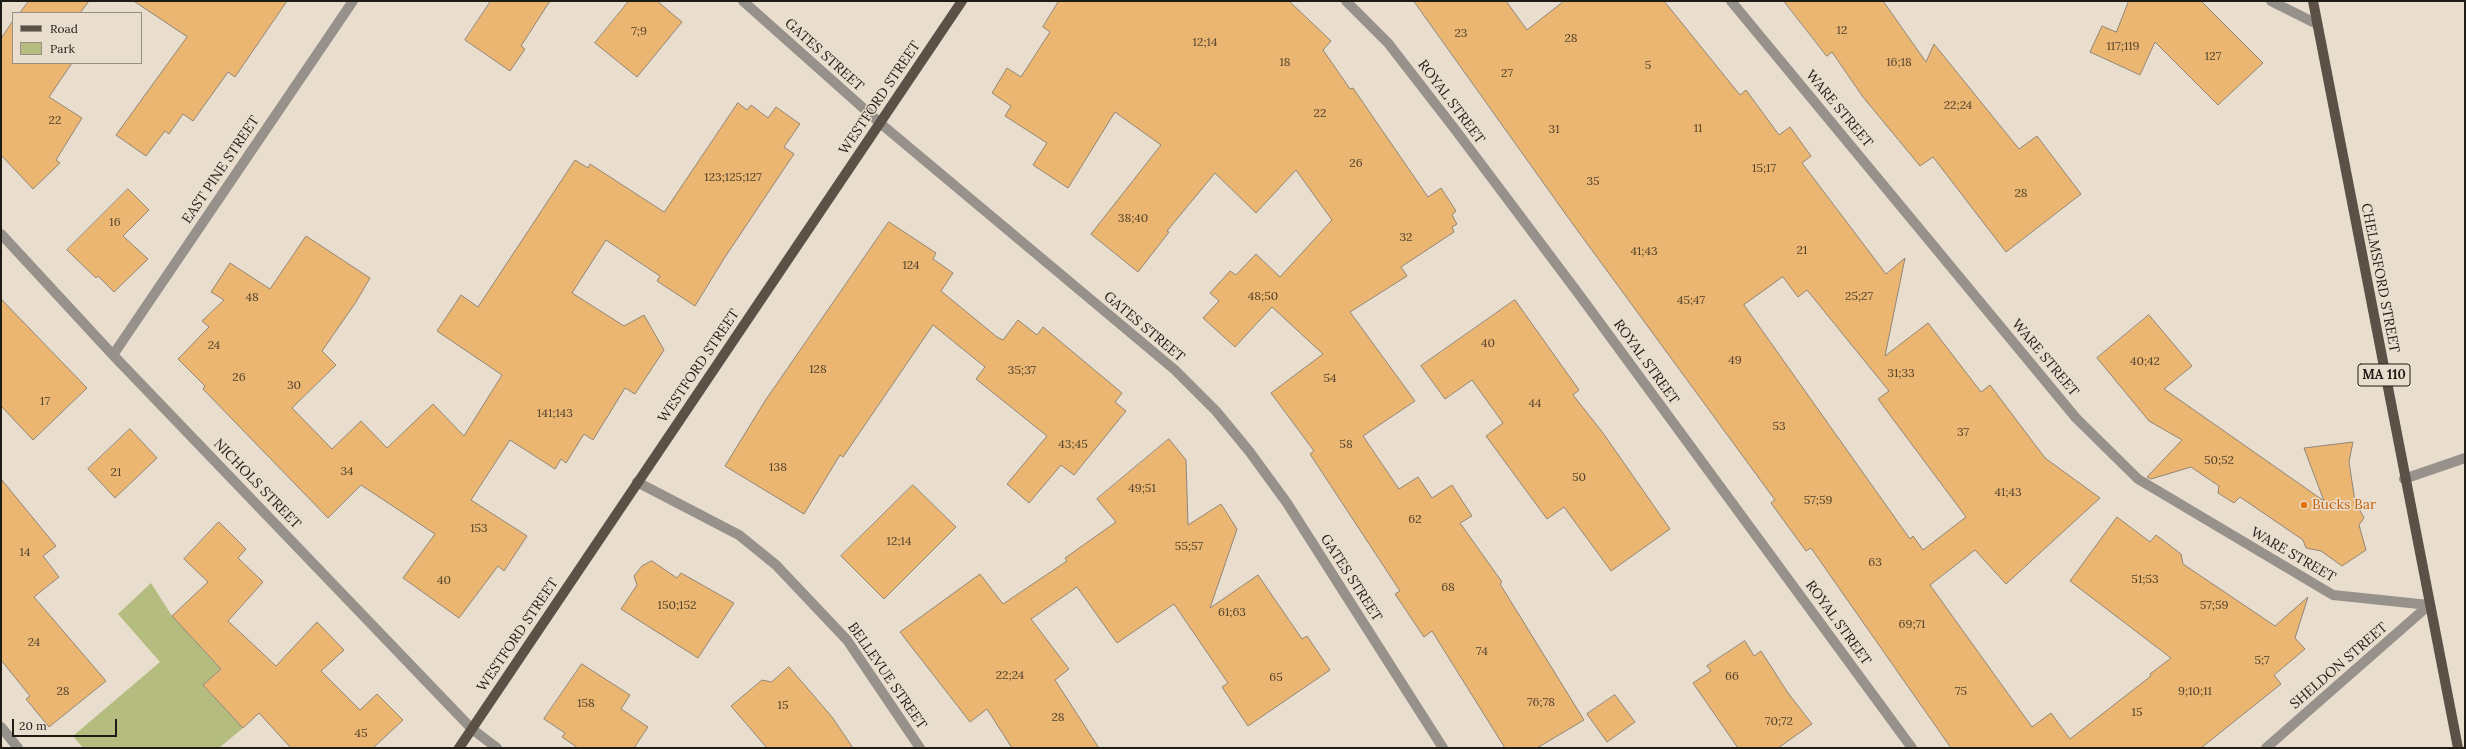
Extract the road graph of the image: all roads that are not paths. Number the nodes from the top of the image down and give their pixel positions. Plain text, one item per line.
1 (353, 1) edge
2 (743, 1) edge
3 (962, 1) edge
4 (1346, 1) edge
5 (1731, 1) edge
6 (2270, 1) edge
7 (2313, 1) edge
8 (2317, 24) junction
9 (880, 123) junction
10 (1, 234) edge
11 (113, 355) junction
12 (2465, 458) edge
13 (2404, 479) junction
14 (637, 482) junction
15 (2429, 605) junction
16 (1, 727) edge
17 (472, 729) junction
18 (18, 748) edge
19 (459, 748) edge
20 (497, 748) edge
21 (920, 748) edge
22 (1443, 748) edge
23 (1912, 748) edge
24 (2266, 748) edge
25 (2458, 748) edge

1 - 11 street, EAST PINE STREET
2 - 9 street, GATES STREET
3 - 9 main road, WESTFORD STREET
4 - 23 street, ROYAL STREET
5 - 15 street, WARE STREET
6 - 8 street
7 - 8 main road, CHELMSFORD STREET / MA 110
8 - 13 main road, CHELMSFORD STREET / MA 110
9 - 14 main road, WESTFORD STREET
9 - 22 street, GATES STREET
10 - 11 street, NICHOLS STREET
11 - 17 street, NICHOLS STREET
12 - 13 street
13 - 15 main road, CHELMSFORD STREET / MA 110
14 - 17 main road, WESTFORD STREET
14 - 21 street, BELLEVUE STREET
15 - 24 street, SHELDON STREET
15 - 25 main road, CHELMSFORD STREET / MA 110
16 - 18 street
17 - 19 main road, WESTFORD STREET
17 - 20 street, NICHOLS STREET

